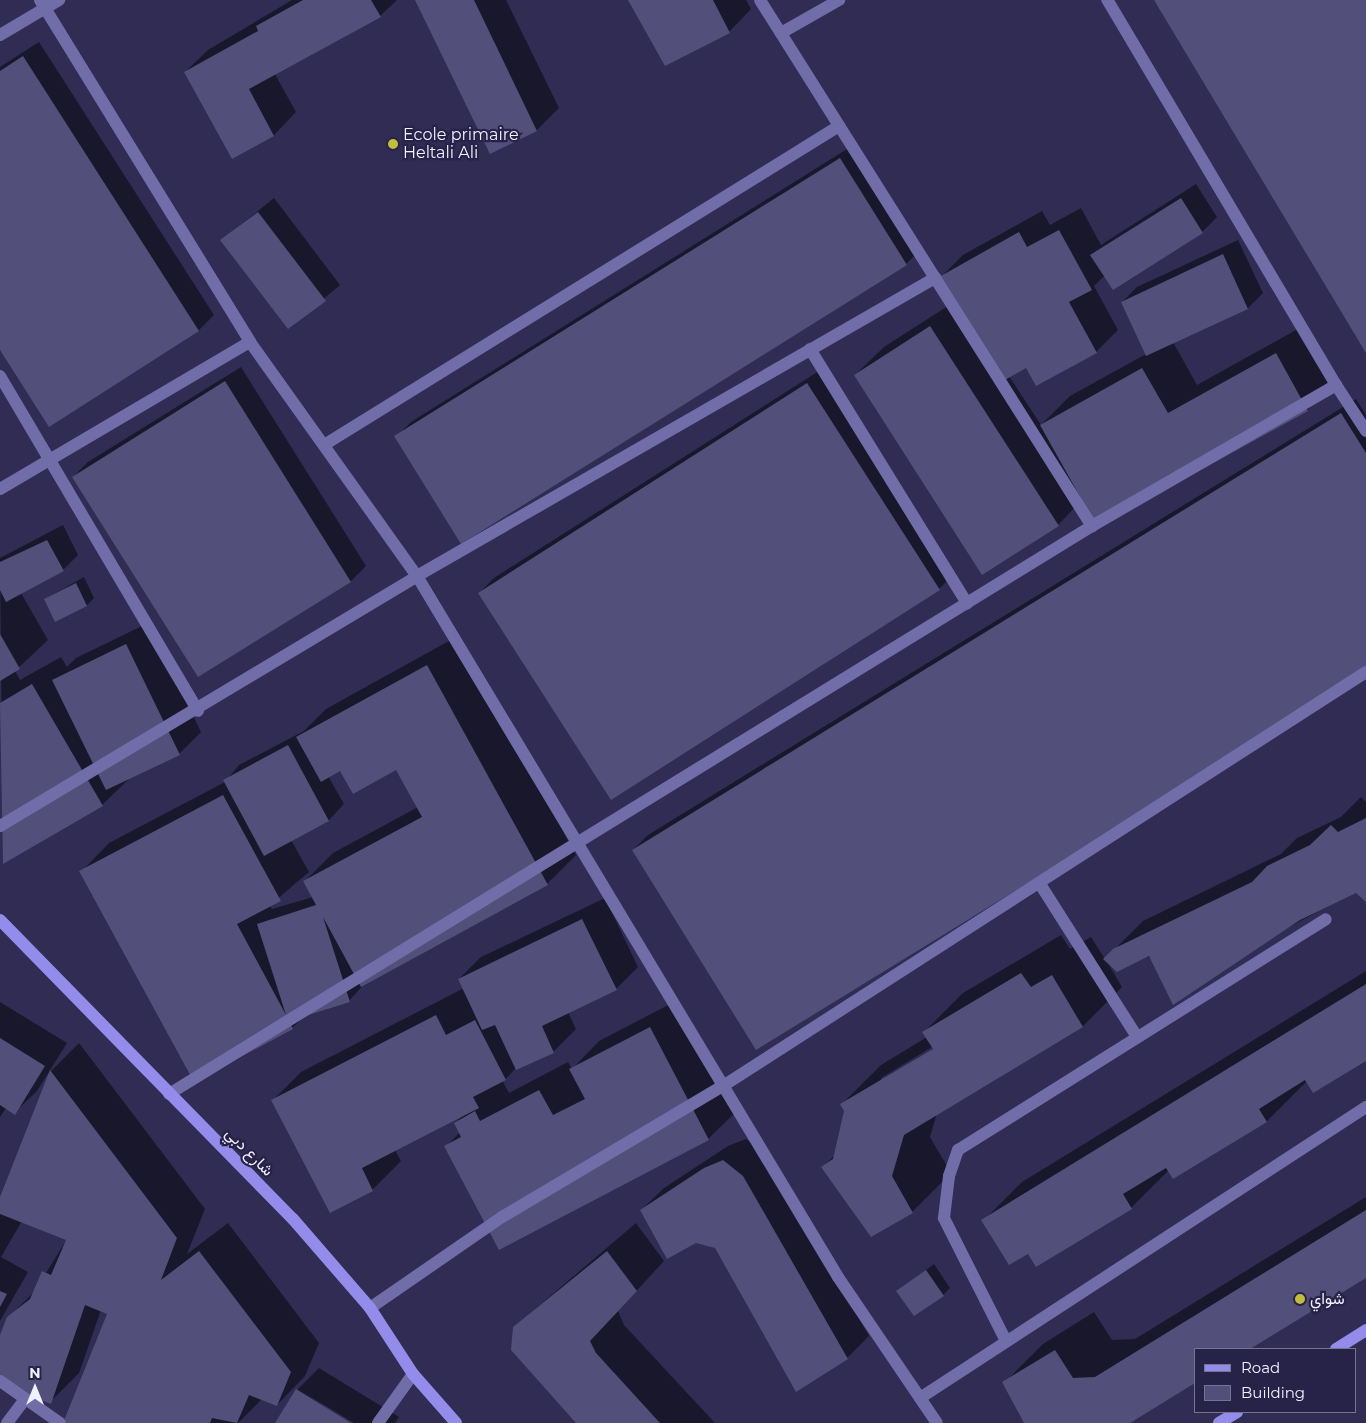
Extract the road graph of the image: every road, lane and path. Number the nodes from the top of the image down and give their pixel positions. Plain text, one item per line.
1 (59, 0) edge
2 (760, 0) edge
3 (839, 0) edge
4 (1107, 0) edge
5 (42, 4) edge
6 (780, 33) junction
7 (0, 35) edge
8 (839, 126) junction
9 (935, 278) junction
10 (250, 342) junction
11 (810, 348) junction
12 (0, 376) edge
13 (1336, 385) junction
14 (1366, 430) edge
15 (324, 445) junction
16 (50, 460) junction
17 (0, 489) edge
18 (1092, 526) junction
19 (417, 576) junction
20 (966, 603) junction
21 (1366, 672) edge
22 (198, 711) junction
23 (0, 826) edge
24 (577, 839) junction
25 (1040, 884) junction
26 (1326, 919) dead end
27 (0, 920) edge
28 (1137, 1037) junction
29 (726, 1084) junction
30 (169, 1094) junction
31 (1366, 1107) edge
32 (370, 1308) junction
33 (1366, 1330) edge
34 (1006, 1341) junction
35 (1338, 1348) edge
36 (413, 1374) junction
37 (0, 1381) edge
38 (920, 1398) junction
39 (25, 1399) junction
40 (1235, 1413) edge
41 (7, 1423) edge
42 (60, 1423) edge
43 (378, 1423) edge
44 (456, 1423) edge
45 (937, 1423) edge
46 (1219, 1423) edge

1 - 5 street
2 - 6 street
3 - 6 street
4 - 13 street
5 - 7 street
5 - 10 street
6 - 8 street
8 - 9 street
8 - 15 street
9 - 11 street
9 - 18 street
10 - 15 street
10 - 16 street
11 - 19 street
11 - 20 street
12 - 16 street
13 - 14 street
13 - 18 street
15 - 19 street
16 - 17 street
16 - 22 street
18 - 20 street
19 - 22 street
19 - 24 street
20 - 24 street
21 - 25 street
22 - 23 street
24 - 29 street
24 - 30 street
25 - 28 street
25 - 29 street
26 - 28 street
27 - 30 main road, شارع دبي
28 - 34 street
29 - 32 street
29 - 38 street
30 - 32 main road, شارع دبي
31 - 34 street
32 - 36 main road, شارع دبي
33 - 35 main road
34 - 38 street
36 - 43 street
36 - 44 main road, شارع دبي
37 - 39 street
38 - 45 street
39 - 41 street
39 - 42 street
40 - 46 main road

